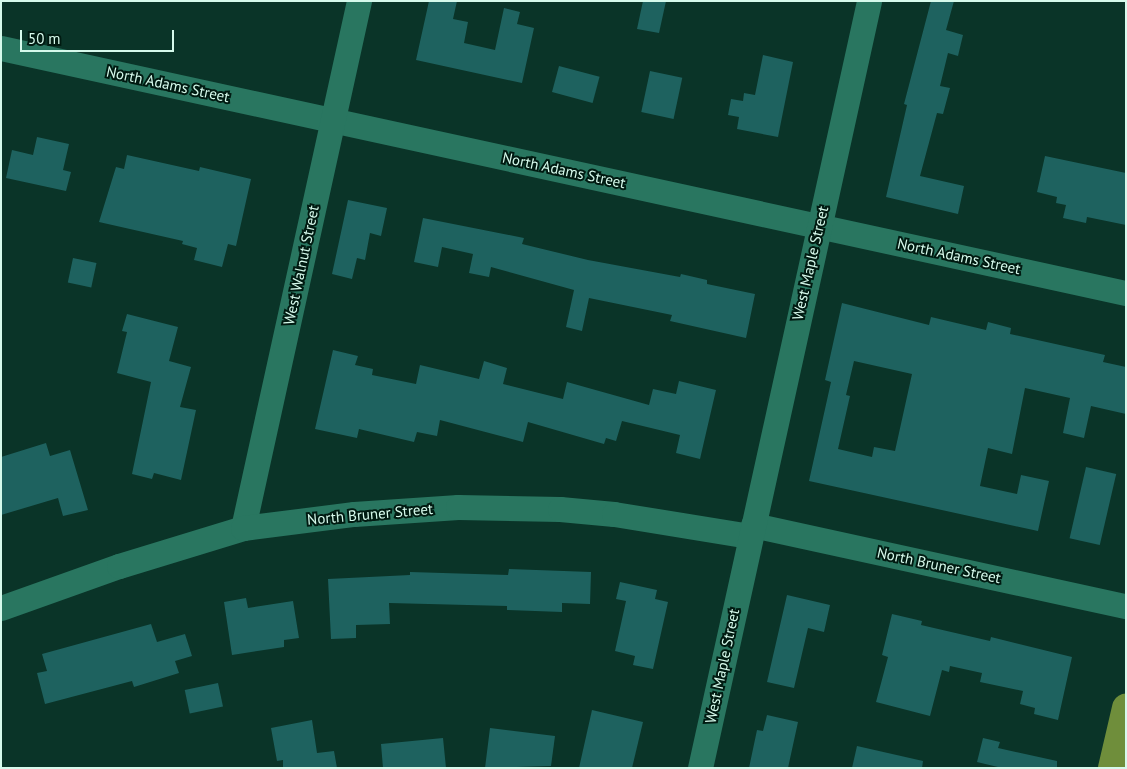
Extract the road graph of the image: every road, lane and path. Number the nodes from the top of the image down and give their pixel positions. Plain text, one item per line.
1 (359, 1) edge
2 (869, 1) edge
3 (1, 48) edge
4 (332, 119) junction
5 (818, 226) junction
6 (1126, 293) edge
7 (243, 528) junction
8 (751, 530) junction
9 (1126, 606) edge
10 (1, 608) edge
11 (1126, 708) edge
12 (1118, 759) edge
13 (700, 768) edge

1 - 4 street, West Walnut Street
2 - 5 street, West Maple Street
3 - 4 street, North Adams Street
4 - 5 street, North Adams Street
4 - 7 street, West Walnut Street
5 - 6 street, North Adams Street
5 - 8 street, West Maple Street
7 - 8 street, North Bruner Street
7 - 10 street, North Bruner Street
8 - 9 street, North Bruner Street
8 - 13 street, West Maple Street
11 - 12 main road

